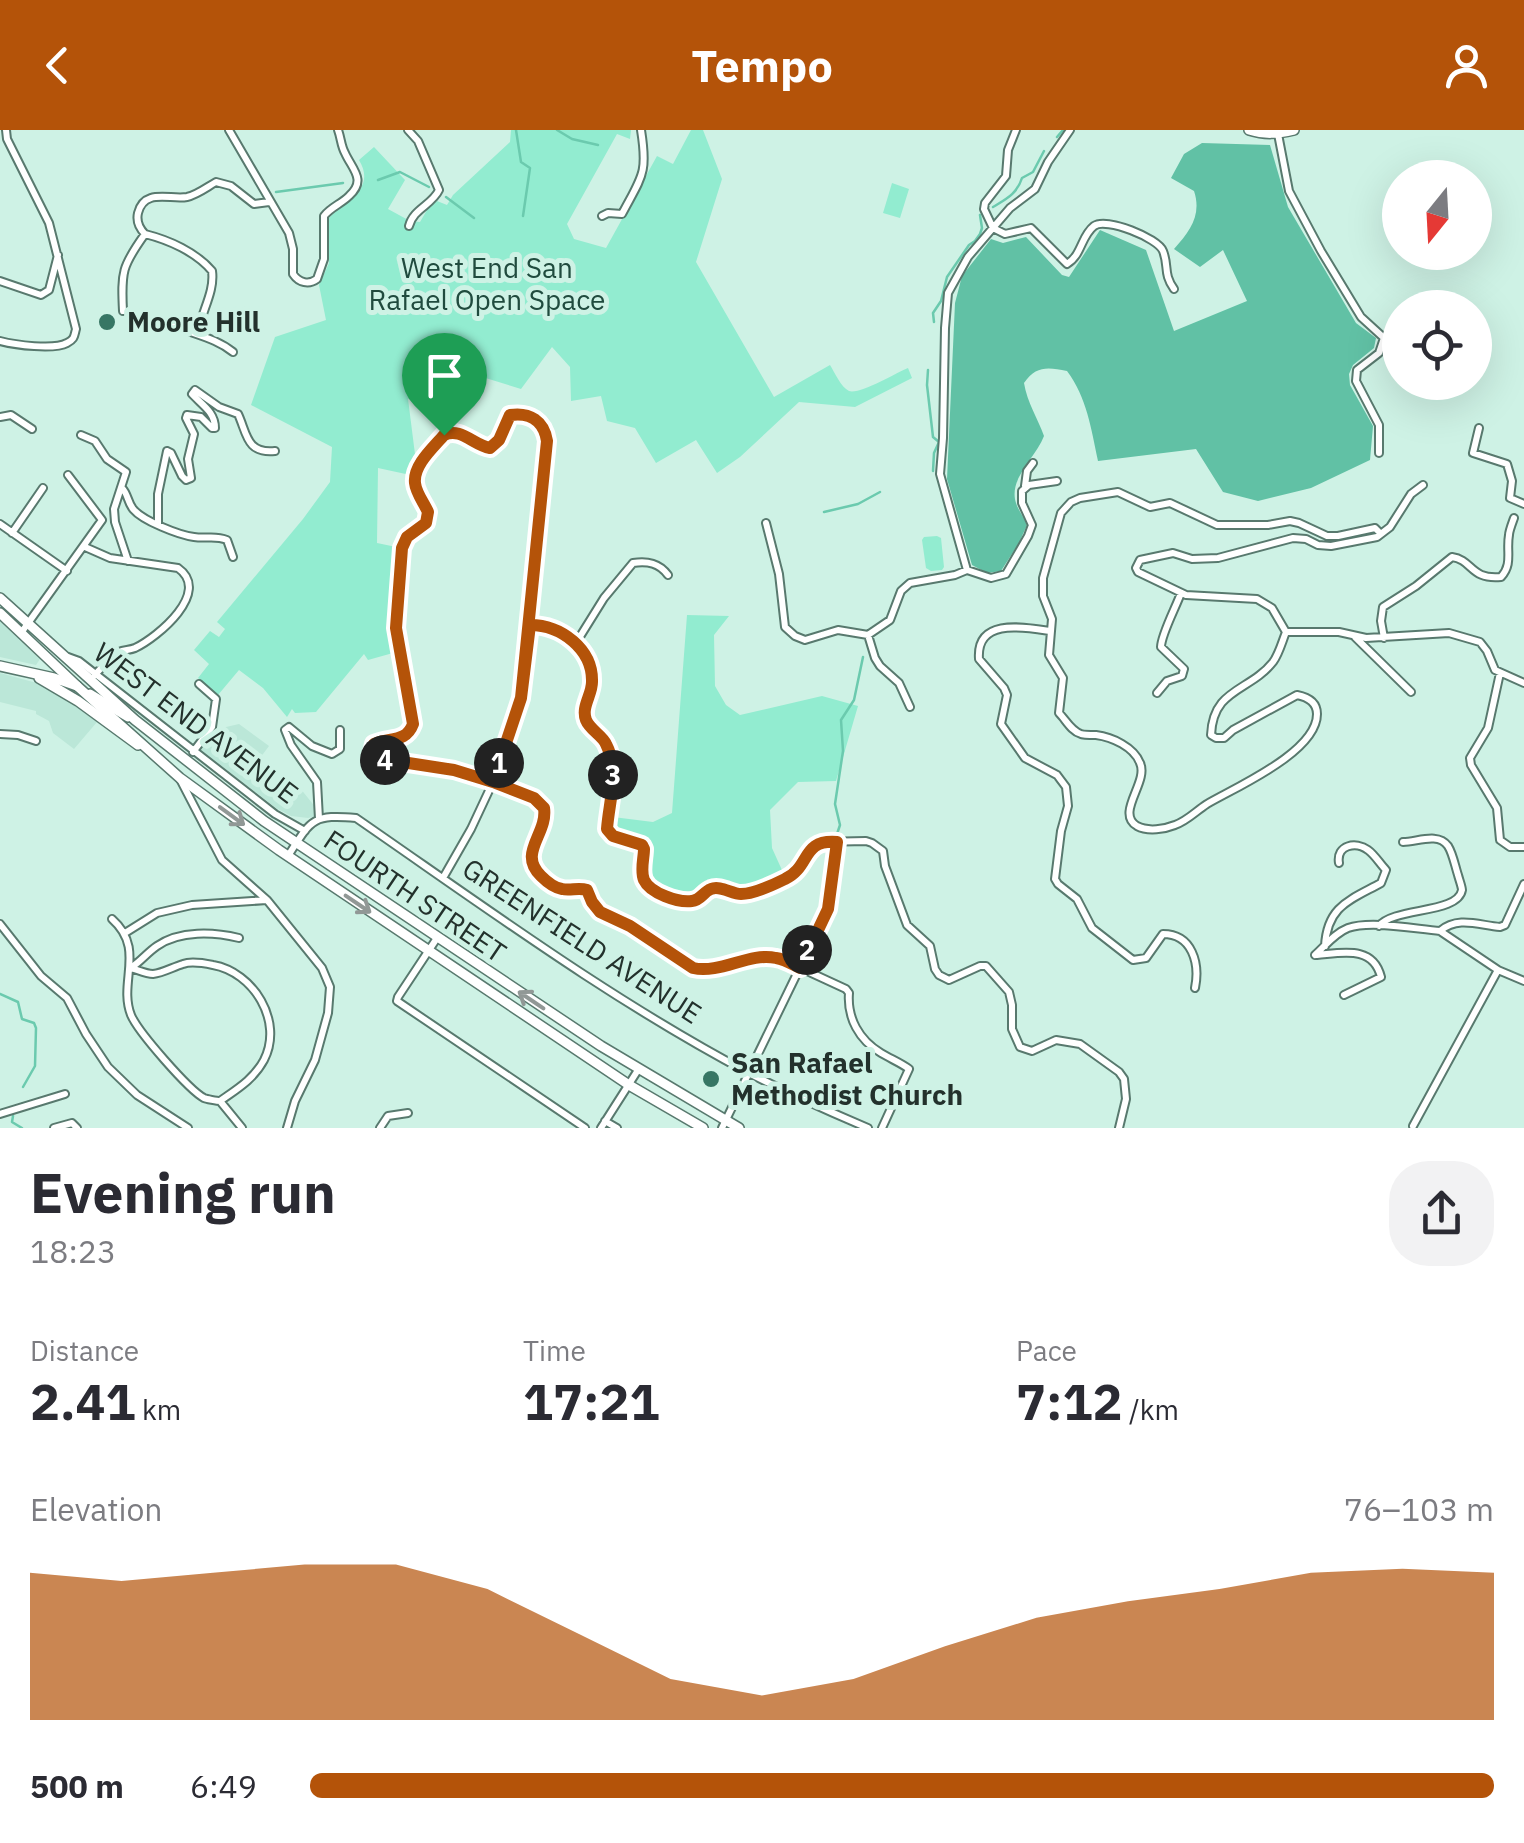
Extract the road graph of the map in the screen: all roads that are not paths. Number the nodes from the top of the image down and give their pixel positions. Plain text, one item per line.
1 (6, 130) edge
2 (229, 130) edge
3 (338, 130) edge
4 (408, 130) edge
5 (641, 130) edge
6 (1016, 130) edge
7 (1070, 130) edge
8 (1249, 130) edge
9 (1294, 130) edge
10 (1278, 134) junction
11 (269, 202) junction
12 (602, 216) dead end
13 (409, 226) dead end
14 (993, 228) junction
15 (145, 234) junction
16 (58, 254) junction
17 (0, 280) edge
18 (1174, 289) dead end
19 (123, 311) dead end
20 (164, 320) dead end
21 (198, 333) junction
22 (0, 341) edge
23 (233, 352) dead end
24 (0, 417) edge
25 (1478, 428) dead end
26 (32, 429) dead end
27 (81, 436) dead end
28 (275, 451) dead end
29 (1378, 453) dead end
30 (1033, 463) dead end
31 (68, 475) dead end
32 (1057, 481) dead end
33 (1422, 485) dead end
34 (1025, 487) junction
35 (43, 488) dead end
36 (122, 488) junction
37 (1524, 504) edge
38 (1514, 518) dead end
39 (766, 523) dead end
40 (0, 524) edge
41 (158, 524) junction
42 (12, 533) junction
43 (1382, 534) junction
44 (84, 546) junction
45 (234, 556) dead end
46 (128, 561) junction
47 (967, 570) junction
48 (67, 572) junction
49 (668, 575) dead end
50 (1181, 593) junction
51 (0, 598) edge
52 (0, 614) edge
53 (29, 624) junction
54 (530, 625) junction
55 (1050, 631) junction
56 (1286, 632) junction
57 (21, 633) junction
58 (868, 635) junction
59 (1354, 636) junction
60 (1384, 638) junction
61 (576, 643) junction
62 (41, 652) junction
63 (50, 662) junction
64 (0, 666) edge
65 (27, 673) junction
66 (1500, 674) junction
67 (91, 677) junction
68 (1524, 683) edge
69 (199, 684) dead end
70 (77, 686) junction
71 (1156, 692) dead end
72 (1410, 692) dead end
73 (910, 707) dead end
74 (135, 720) junction
75 (340, 730) dead end
76 (0, 734) edge
77 (36, 742) dead end
78 (148, 751) junction
79 (193, 752) junction
80 (180, 778) junction
81 (493, 782) junction
82 (319, 819) junction
83 (304, 830) junction
84 (837, 842) junction
85 (1403, 842) dead end
86 (297, 843) junction
87 (1524, 847) edge
88 (288, 857) junction
89 (1339, 864) dead end
90 (443, 878) junction
91 (1524, 884) edge
92 (267, 900) junction
93 (112, 919) dead end
94 (0, 924) edge
95 (1378, 926) junction
96 (1440, 931) junction
97 (125, 934) junction
98 (239, 938) dead end
99 (438, 938) junction
100 (1325, 946) junction
101 (428, 952) junction
102 (131, 968) junction
103 (800, 968) junction
104 (1498, 970) junction
105 (1524, 981) edge
106 (1196, 988) dead end
107 (1344, 995) dead end
108 (638, 1070) junction
109 (749, 1073) junction
110 (628, 1084) junction
111 (65, 1094) dead end
112 (220, 1101) junction
113 (408, 1113) dead end
114 (0, 1114) edge
115 (603, 1125) edge
116 (691, 1125) edge
117 (724, 1125) edge
118 (1412, 1126) edge
119 (54, 1128) edge
120 (76, 1128) edge
121 (188, 1128) edge
122 (242, 1128) edge
123 (287, 1128) edge
124 (380, 1128) edge
125 (585, 1128) edge
126 (617, 1128) edge
127 (704, 1128) edge
128 (738, 1128) edge
129 (868, 1128) edge
130 (882, 1128) edge
131 (1119, 1128) edge

1 - 16 street
2 - 11 street
3 - 11 street
4 - 13 street
5 - 12 street
6 - 14 street
7 - 14 street
8 - 10 main road
9 - 10 main road
10 - 29 street
11 - 15 street
14 - 18 street
14 - 47 street
15 - 19 street
15 - 21 street
16 - 17 street
16 - 22 street
20 - 21 street
21 - 23 street
24 - 26 street
25 - 37 street
27 - 36 street
28 - 41 street
30 - 34 street
31 - 44 street
32 - 34 street
33 - 43 street
34 - 47 street
35 - 42 street
36 - 41 street
36 - 46 street
38 - 60 street
39 - 58 street
40 - 42 street
41 - 45 street
42 - 48 street
43 - 50 street
43 - 55 street
44 - 46 street
44 - 48 street
46 - 67 street
47 - 58 street
48 - 53 street
49 - 61 street
50 - 56 street
50 - 71 street
51 - 53 main road
52 - 57 main road
53 - 57 street
53 - 67 main road
54 - 61 street
54 - 81 street
54 - 81 street
55 - 56 street
55 - 106 street
56 - 59 street
57 - 62 main road
58 - 73 street
59 - 60 street
59 - 72 street
60 - 66 street
61 - 84 street
62 - 63 main road
62 - 65 main road
63 - 67 main road
63 - 70 main road
64 - 65 main road, FOURTH STREET
65 - 70 main road, FOURTH STREET
65 - 78 main road, FOURTH STREET
66 - 68 street
66 - 87 street
67 - 74 main road
67 - 79 street, WEST END AVENUE
69 - 79 street
70 - 74 main road, FOURTH STREET
70 - 78 main road, FOURTH STREET
74 - 86 main road, FOURTH STREET
75 - 82 street
76 - 77 street
78 - 80 main road, FOURTH STREET
79 - 83 street, WEST END AVENUE
80 -> 88 main road, FOURTH STREET
80 - 92 street
81 - 90 street
81 - 103 street
82 - 83 street
82 - 90 street, GREENFIELD AVENUE
83 - 86 street
84 - 103 street
84 - 131 street
85 - 95 street
86 - 88 street
86 - 99 main road, FOURTH STREET
88 -> 101 main road, FOURTH STREET
89 - 100 street
90 - 109 street, GREENFIELD AVENUE
91 - 96 street
92 - 97 street
92 - 123 street
93 - 97 street
94 - 121 street
95 - 96 street
95 - 100 street
96 - 104 street
97 - 102 street
98 - 102 street
99 - 101 street
108 -> 99 main road, FOURTH STREET
100 - 107 street
101 - 110 main road, FOURTH STREET
101 - 125 street
102 - 112 street
102 - 112 street
103 - 109 street
103 - 130 street
104 - 105 street
104 - 118 street
108 - 110 street
108 - 117 main road, FOURTH STREET
109 - 117 street
109 - 129 street, GREENFIELD AVENUE
110 - 115 street
110 - 116 main road, FOURTH STREET
111 - 114 street
112 - 122 street
113 - 124 street
115 - 126 street
116 - 127 main road, FOURTH STREET
117 - 128 main road, FOURTH STREET
119 - 120 street

